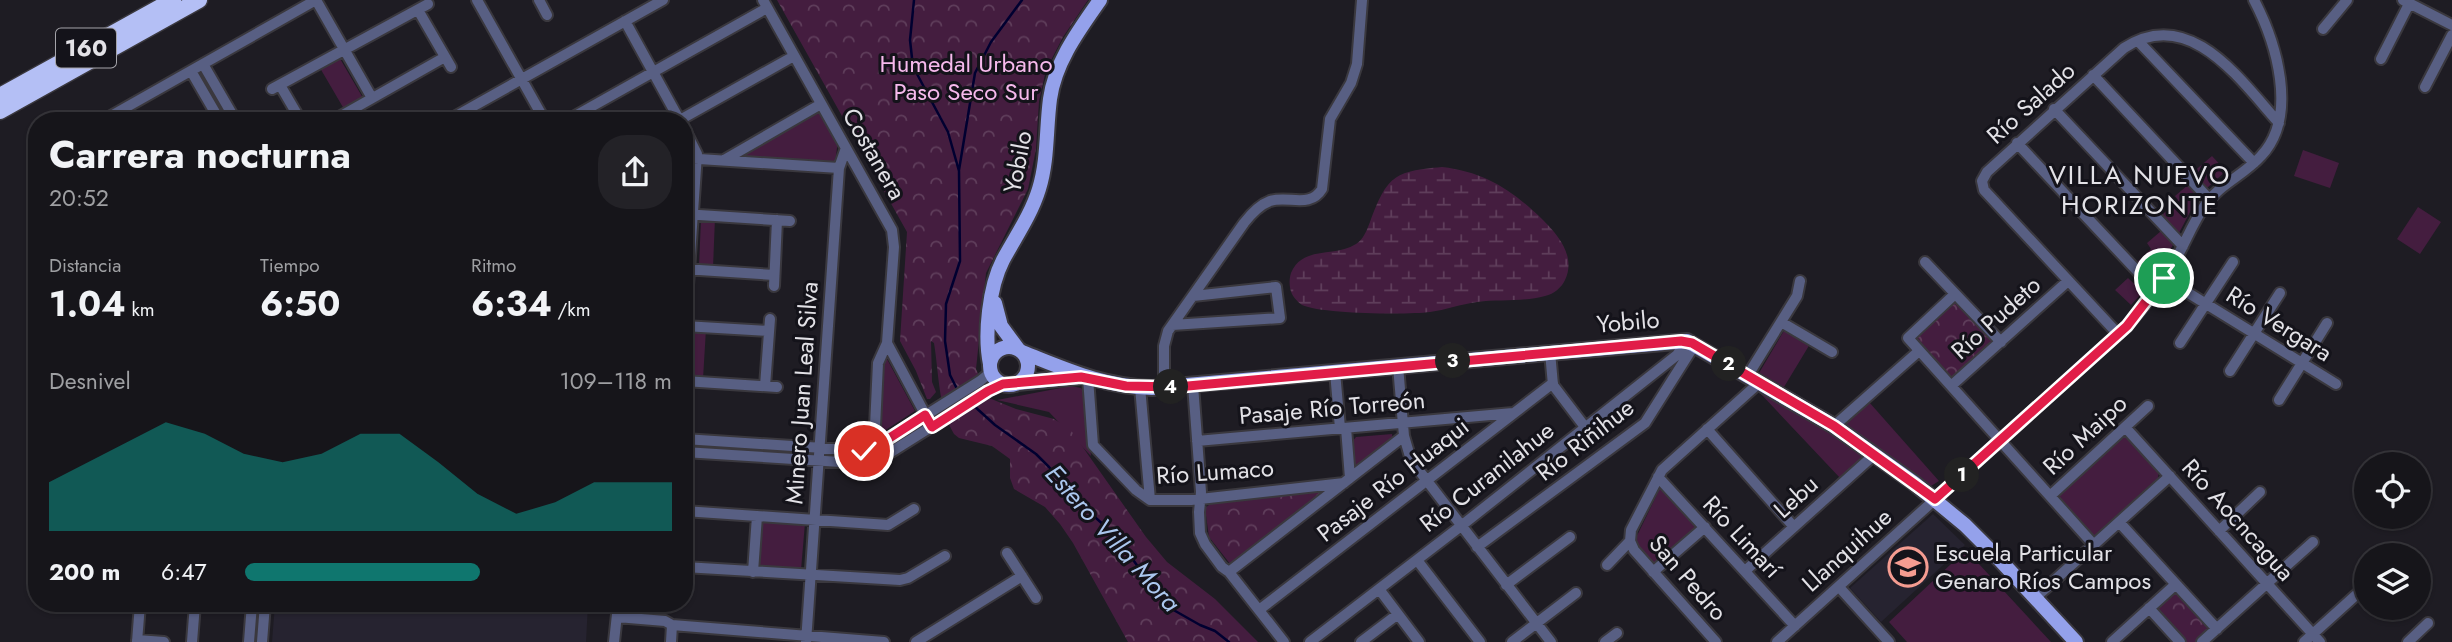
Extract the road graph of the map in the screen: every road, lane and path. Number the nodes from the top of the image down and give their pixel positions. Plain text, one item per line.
1 (173, 0) edge
2 (199, 0) edge
3 (316, 0) edge
4 (477, 0) edge
5 (663, 0) edge
6 (1100, 0) edge
7 (1362, 0) edge
8 (2254, 0) edge
9 (2347, 0) edge
10 (542, 1) edge
11 (2406, 2) edge
12 (765, 4) edge
13 (547, 15) dead end
14 (625, 21) junction
15 (2452, 25) edge
16 (2323, 29) dead end
17 (2452, 36) edge
18 (2138, 40) junction
19 (344, 50) junction
20 (794, 56) junction
21 (2381, 59) dead end
22 (203, 64) junction
23 (191, 71) junction
24 (653, 72) junction
25 (2093, 75) junction
26 (521, 79) junction
27 (2425, 87) dead end
28 (0, 96) edge
29 (372, 98) junction
30 (821, 104) junction
31 (2054, 109) junction
32 (0, 111) edge
33 (118, 112) edge
34 (214, 112) edge
35 (231, 112) edge
36 (294, 112) edge
37 (348, 112) edge
38 (463, 112) edge
39 (540, 112) edge
40 (582, 112) edge
41 (675, 112) edge
42 (693, 115) edge
43 (2278, 123) junction
44 (2017, 143) junction
45 (693, 144) edge
46 (846, 148) junction
47 (693, 159) edge
48 (697, 159) junction
49 (724, 160) junction
50 (2254, 163) junction
51 (839, 168) junction
52 (693, 186) edge
53 (2209, 199) junction
54 (693, 214) edge
55 (778, 220) junction
56 (790, 221) dead end
57 (2183, 246) junction
58 (1925, 262) dead end
59 (2233, 262) dead end
60 (693, 271) edge
61 (2164, 278) junction
62 (1800, 281) dead end
63 (2068, 281) junction
64 (2156, 290) junction
65 (2280, 293) dead end
66 (1955, 294) junction
67 (993, 295) junction
68 (1193, 296) junction
69 (2206, 304) junction
70 (770, 319) dead end
71 (1781, 322) junction
72 (2327, 323) dead end
73 (1172, 325) junction
74 (693, 326) edge
75 (769, 331) junction
76 (2118, 334) junction
77 (2253, 334) junction
78 (2001, 342) junction
79 (887, 343) junction
80 (1691, 343) junction
81 (2180, 343) dead end
82 (1020, 351) junction
83 (1919, 351) junction
84 (1550, 352) junction
85 (1832, 352) dead end
86 (2302, 363) junction
87 (1398, 366) junction
88 (2230, 371) dead end
89 (987, 372) junction
90 (1335, 372) junction
91 (1084, 377) junction
92 (1754, 379) junction
93 (693, 382) edge
94 (1553, 383) junction
95 (1010, 384) junction
96 (2336, 384) dead end
97 (1193, 385) junction
98 (765, 386) junction
99 (1951, 386) junction
100 (777, 387) dead end
101 (1140, 387) junction
102 (1164, 387) junction
103 (2279, 400) dead end
104 (2148, 406) dead end
105 (930, 412) junction
106 (1513, 413) junction
107 (1403, 423) junction
108 (1834, 426) junction
109 (932, 427) junction
110 (1585, 427) junction
111 (2125, 427) junction
112 (1343, 428) junction
113 (1707, 429) junction
114 (1404, 436) junction
115 (693, 440) edge
116 (1197, 441) junction
117 (2000, 441) junction
118 (819, 448) junction
119 (874, 448) junction
120 (693, 453) edge
121 (1875, 454) junction
122 (818, 462) junction
123 (2170, 476) junction
124 (1658, 477) junction
125 (1347, 480) junction
126 (1426, 481) junction
127 (2260, 492) dead end
128 (2050, 496) junction
129 (1200, 498) junction
130 (1935, 499) junction
131 (1150, 500) junction
132 (914, 509) dead end
133 (693, 512) edge
134 (757, 516) junction
135 (814, 520) junction
136 (2119, 522) junction
137 (1461, 526) junction
138 (1705, 527) junction
139 (1794, 527) junction
140 (2219, 531) junction
141 (1570, 537) dead end
142 (1630, 541) junction
143 (2313, 542) dead end
144 (2094, 545) junction
145 (1477, 547) junction
146 (1007, 553) dead end
147 (945, 556) dead end
148 (1417, 560) junction
149 (1606, 565) dead end
150 (693, 568) edge
151 (1745, 571) junction
152 (752, 572) junction
153 (1229, 572) junction
154 (1653, 572) junction
155 (810, 576) junction
156 (1022, 576) junction
157 (2176, 584) junction
158 (2267, 584) junction
159 (1506, 585) junction
160 (1839, 587) junction
161 (1379, 589) junction
162 (1576, 593) dead end
163 (2036, 597) junction
164 (1036, 598) dead end
165 (2354, 598) edge
166 (2149, 608) junction
167 (1259, 610) junction
168 (139, 612) edge
169 (194, 612) edge
170 (251, 612) edge
171 (264, 612) edge
172 (617, 612) edge
173 (622, 612) edge
174 (1398, 614) junction
175 (1536, 623) junction
176 (2428, 623) dead end
177 (672, 625) junction
178 (1795, 626) junction
179 (2217, 628) junction
180 (727, 629) junction
181 (1617, 633) dead end
182 (806, 639) edge
183 (2312, 640) edge
184 (137, 641) edge
185 (164, 642) edge
186 (192, 642) edge
187 (249, 642) edge
188 (262, 642) edge
189 (614, 642) edge
190 (671, 642) edge
191 (726, 642) edge
192 (884, 642) edge
193 (916, 642) edge
194 (1284, 642) edge
195 (1310, 642) edge
196 (1361, 642) edge
197 (1419, 642) edge
198 (1480, 642) edge
199 (1511, 642) edge
200 (1550, 642) edge
201 (1605, 642) edge
202 (1716, 642) edge
203 (1777, 642) edge
204 (1889, 642) edge
205 (2076, 642) edge
206 (2112, 642) edge
207 (2180, 642) edge
208 (2202, 642) edge
209 (2408, 642) edge

1 - 28 highway, 160
2 - 32 highway, 160
3 - 19 street
3 - 22 street
4 - 26 street
5 - 14 street
6 - 67 main road, Yobilo
7 - 68 street
8 - 43 street, Llanquihue
9 - 16 street
10 - 13 street
11 - 15 street
11 - 21 street
12 - 20 street, Costanera
12 - 24 street
14 - 24 street
14 - 26 street
17 - 27 street
18 - 25 street, Río Salado
18 - 43 street, Río Salado
18 - 50 street
19 - 29 street
19 - 29 street
19 - 36 street
20 - 30 street, Costanera
20 - 42 street
22 - 23 street
22 - 35 street
23 - 33 street
23 - 34 street
24 - 40 street
24 - 41 street
25 - 31 street, Río Salado
25 - 53 street
26 - 38 street
26 - 39 street
29 - 37 street
30 - 46 street, Costanera
30 - 49 street
31 - 44 street, Río Salado
31 - 57 street
43 - 50 street, Llanquihue
44 - 63 street, Río Salado
44 - 64 street
45 - 48 street
46 - 51 street, Minero Juan Leal Silva
46 - 79 street, Costanera
47 - 48 street
48 - 49 street
48 - 52 street
49 - 51 street
50 - 53 street, Llanquihue
51 - 118 street, Minero Juan Leal Silva
53 - 57 street, Llanquihue
54 - 55 street
55 - 56 street
55 - 60 street
57 - 61 street, Llanquihue
58 - 66 street
59 - 69 street
61 - 64 street, Llanquihue
61 - 69 street, Río Vergara
62 - 71 street
63 - 76 street, Río Salado
63 - 78 street, Río Pudeto
64 - 76 street, Llanquihue
65 - 77 street
66 - 78 street
66 - 83 street
67 - 82 main road
67 - 89 main road, Yobilo
68 - 73 street
68 - 73 street
69 - 77 street, Río Vergara
69 - 81 street
70 - 75 street
71 - 85 street
71 - 92 street
72 - 86 street
73 - 102 street
74 - 75 street
75 - 98 street
76 - 117 street, Llanquihue
77 - 86 street, Río Vergara
77 - 88 street
78 - 99 street, Río Pudeto
79 - 105 street
79 - 119 street, Costanera
80 - 84 main road, Yobilo
80 - 92 main road, Yobilo
80 - 110 street, Río Curanilahue
80 - 145 street, Río Riñihue
82 - 89 main road
82 - 91 main road, Yobilo
82 - 95 main road
83 - 99 street
83 - 108 street
84 - 87 main road, Yobilo
84 - 94 street
86 - 96 street, Río Vergara
86 - 103 street
87 - 90 main road, Yobilo
87 - 107 street
89 - 95 main road
89 - 105 street
90 - 97 main road, Yobilo
90 - 112 street
91 - 95 main road, Yobilo
91 - 101 main road, Yobilo
91 - 131 street, Río Lumaco
92 - 108 main road, Yobilo
92 - 113 street
93 - 98 street
94 - 106 street, Pasaje Río Huaqui
94 - 110 street
95 - 109 street
97 - 102 main road, Yobilo
97 - 116 street
98 - 100 street
99 - 117 street
101 - 102 main road, Yobilo
101 - 131 street
104 - 111 street, Río Maipo
105 - 109 street
105 - 119 street
106 - 107 street, Pasaje Río Torreón
106 - 126 street, Pasaje Río Huaqui
107 - 112 street, Pasaje Río Torreón
107 - 114 street
108 - 121 main road, Yobilo
109 - 122 street
110 - 137 street, Río Curanilahue
111 - 123 street, Río Aocncagua
111 - 128 street, Río Maipo
112 - 116 street, Pasaje Río Torreón
112 - 125 street
113 - 124 street
113 - 139 street
114 - 125 street
114 - 126 street
115 - 118 street
116 - 129 street
117 - 128 street
117 - 130 street, Llanquihue
118 - 119 street
118 - 122 street, Minero Juan Leal Silva
120 - 122 street
121 - 130 main road, Yobilo
121 - 139 street, Lebu
122 - 135 street, Minero Juan Leal Silva
123 - 136 street
123 - 140 street, Río Aocncagua
124 - 138 street, Río Limarí
124 - 142 street
125 - 129 street, Río Lumaco
125 - 153 street
126 - 137 street
126 - 167 street, Pasaje Río Huaqui
127 - 140 street
128 - 144 street
129 - 131 street, Río Lumaco
129 - 153 street
130 - 160 street, Llanquihue
130 - 163 main road, Yobilo
132 - 135 street
133 - 134 street
134 - 135 street
134 - 152 street
135 - 155 street, Minero Juan Leal Silva
136 - 144 street
136 - 157 street
137 - 145 street
137 - 148 street, Río Curanilahue
138 - 151 street, Río Limarí
138 - 154 street
139 - 151 street, Lebu
140 - 158 street, Río Aocncagua
141 - 159 street
142 - 149 street
142 - 154 street, San Pedro
143 - 158 street
144 - 163 street
145 - 159 street
146 - 156 street
147 - 155 street
148 - 161 street, Río Curanilahue
148 - 198 street
150 - 152 street
151 - 178 street, Río Limarí
152 - 155 street
153 - 167 street
154 - 202 street, San Pedro
155 - 182 street, Minero Juan Leal Silva
156 - 164 street
156 - 193 street
157 - 166 street
157 - 179 street
158 - 179 street
158 - 183 street, Río Aocncagua
159 - 175 street
160 - 178 street, Llanquihue
160 - 204 street
161 - 174 street
161 - 195 street, Río Curanilahue
162 - 175 street
163 - 205 main road, Yobilo
165 - 183 street
166 - 206 street
166 - 207 street
167 - 194 street
168 - 184 street
169 - 186 street
170 - 187 street
171 - 188 street
172 - 189 street
173 - 177 street
174 - 196 street
174 - 197 street
175 - 199 street
175 - 200 street
176 - 209 street
177 - 180 street
177 - 190 street
178 - 203 street, Llanquihue
179 - 208 street
180 - 182 street
180 - 191 street
181 - 201 street
182 - 192 street
184 - 185 street

